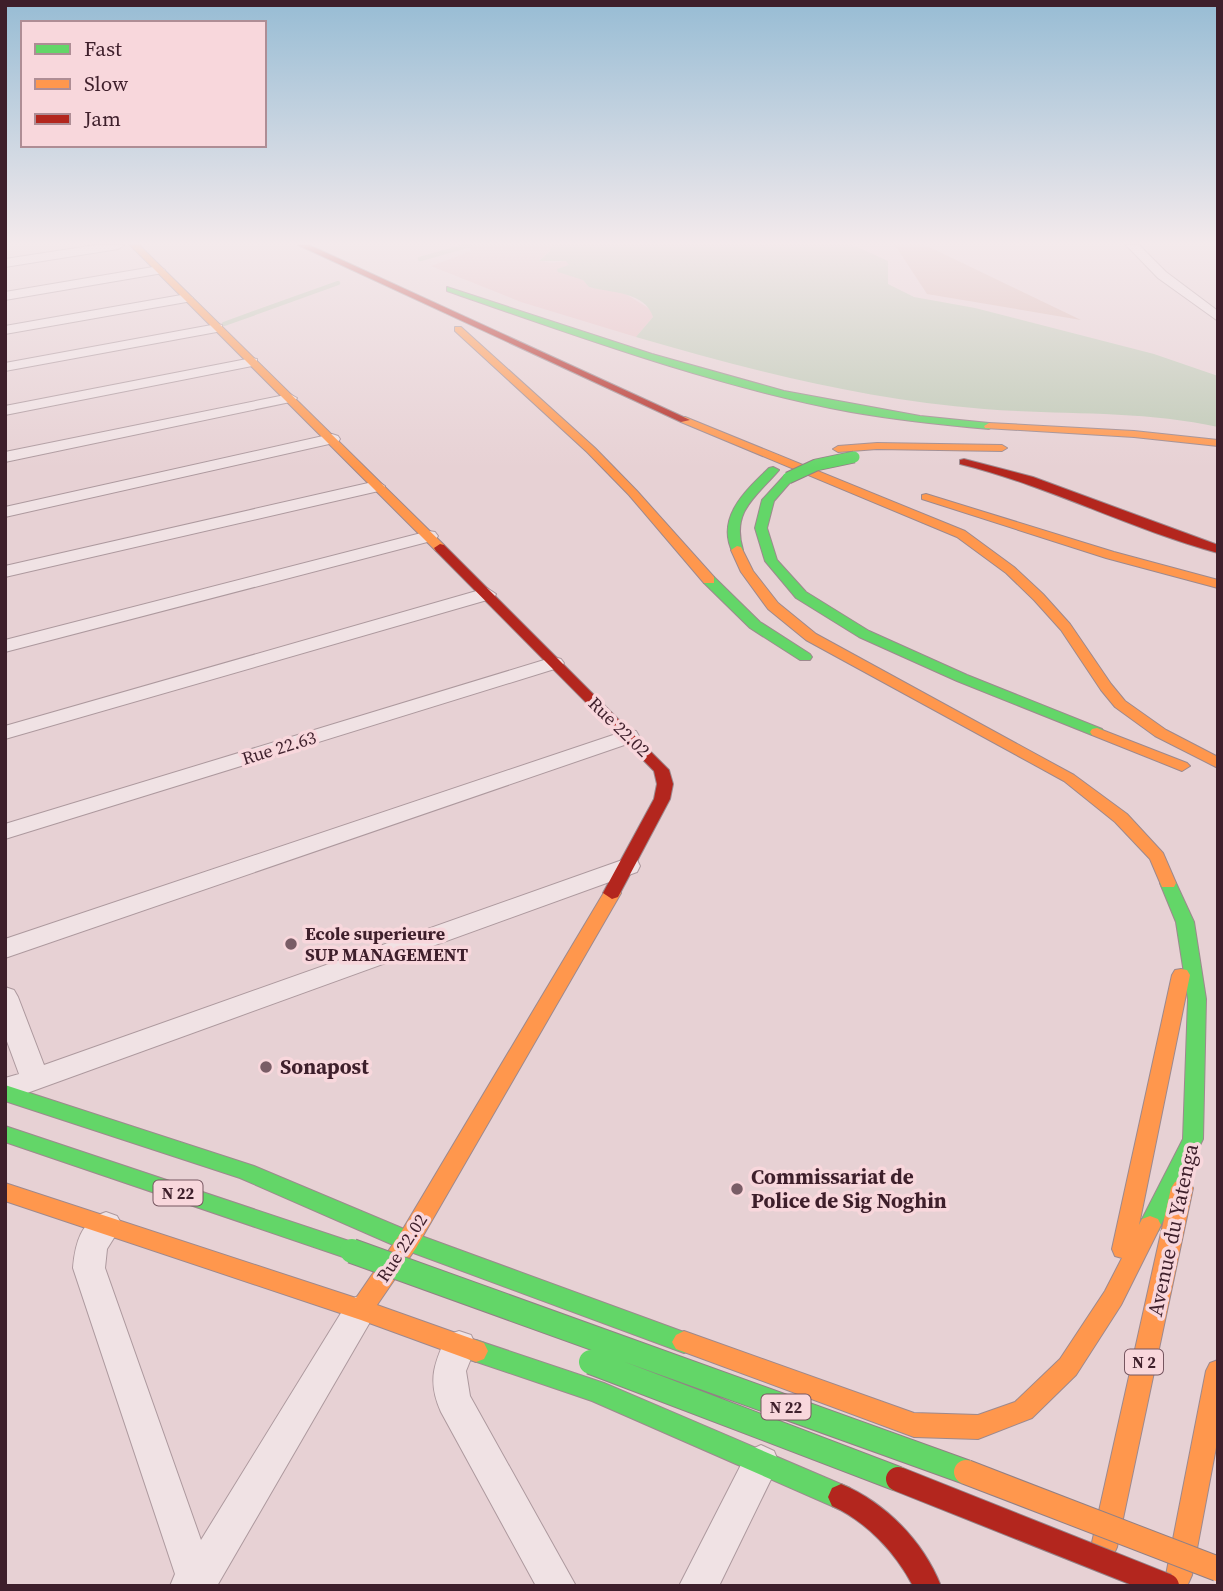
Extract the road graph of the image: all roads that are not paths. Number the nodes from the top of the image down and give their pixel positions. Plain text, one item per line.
1 (66, 319) edge
2 (208, 319) edge
3 (445, 319) edge
4 (474, 319) edge
5 (502, 319) edge
6 (534, 319) edge
7 (217, 328) junction
8 (5, 330) edge
9 (546, 337) junction
10 (569, 348) dead end
11 (251, 362) junction
12 (5, 367) edge
13 (290, 398) junction
14 (5, 411) edge
15 (708, 412) dead end
16 (332, 439) junction
17 (1218, 443) edge
18 (1024, 449) dead end
19 (1218, 453) edge
20 (5, 457) edge
21 (781, 474) junction
22 (876, 481) dead end
23 (377, 486) junction
24 (849, 488) junction
25 (915, 494) dead end
26 (5, 512) edge
27 (429, 536) junction
28 (1218, 549) edge
29 (5, 572) edge
30 (1218, 584) edge
31 (487, 594) junction
32 (1218, 599) edge
33 (5, 646) edge
34 (554, 663) junction
35 (817, 663) dead end
36 (886, 697) dead end
37 (5, 733) edge
38 (628, 736) junction
39 (1212, 774) edge
40 (1069, 778) junction
41 (5, 832) edge
42 (628, 866) junction
43 (1185, 922) junction
44 (5, 949) edge
45 (5, 997) edge
46 (1213, 1021) dead end
47 (35, 1080) junction
48 (5, 1091) edge
49 (5, 1134) edge
50 (1193, 1139) junction
51 (5, 1192) edge
52 (106, 1225) junction
53 (408, 1241) junction
54 (394, 1287) dead end
55 (365, 1294) junction
56 (1113, 1298) junction
57 (460, 1346) junction
58 (573, 1355) dead end
59 (1218, 1371) edge
60 (1218, 1441) edge
61 (761, 1463) junction
62 (1192, 1511) junction
63 (1218, 1569) edge
64 (1098, 1572) dead end
65 (194, 1584) edge
66 (557, 1586) edge
67 (698, 1586) edge
68 (928, 1586) edge
69 (1167, 1586) edge
70 (1177, 1586) edge

1 - 8 street
2 - 7 main road, Rue 22.02
3 - 35 main road
4 - 24 main road
5 - 9 main road
6 - 17 main road
7 - 11 main road, Rue 22.02
7 - 12 street
9 - 10 main road
9 - 19 main road
11 - 13 main road, Rue 22.02
11 - 14 street
13 - 16 main road, Rue 22.02
13 - 20 street
15 - 22 main road
16 - 23 main road, Rue 22.02
16 - 26 street
18 - 21 main road
21 - 28 main road, bridge
21 - 39 main road
21 - 40 main road
23 - 27 main road, Rue 22.02
23 - 29 street
24 - 32 main road
24 - 39 main road
25 - 30 main road
27 - 31 main road, Rue 22.02
27 - 33 street
31 - 34 main road, Rue 22.02
31 - 37 street
34 - 38 main road, Rue 22.02
34 - 41 street, Rue 22.63
36 - 40 main road
38 - 42 main road, Rue 22.02
38 - 44 street
40 - 43 main road
42 - 47 street
42 - 53 main road, Rue 22.02
43 - 50 main road
43 - 56 main road
45 - 47 street
46 - 50 main road, Avenue du Yatenga / N 2
47 - 48 street
48 - 53 main road
49 - 63 main road, N 22, bridge
50 - 56 main road
50 - 64 main road, Avenue du Yatenga / N 2
51 - 52 main road
52 - 55 main road
52 - 65 street
53 - 55 main road, Rue 22.02
53 - 56 main road
54 - 55 main road
55 - 57 main road
55 - 65 street
57 - 61 main road
57 - 66 street
58 - 69 main road, N 22, bridge
59 - 62 main road
60 - 62 main road
61 - 67 street
61 - 68 main road
62 - 70 main road

